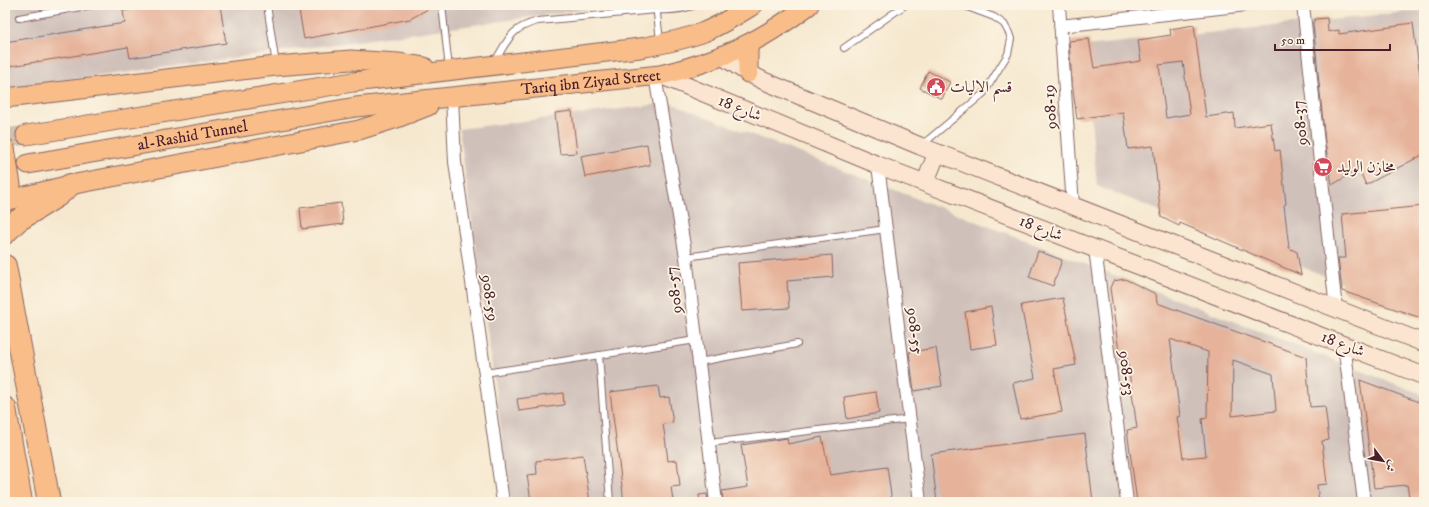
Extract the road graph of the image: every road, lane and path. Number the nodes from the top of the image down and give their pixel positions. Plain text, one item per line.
1 (92, 5) edge
2 (267, 5) edge
3 (442, 5) edge
4 (696, 5) edge
5 (753, 5) edge
6 (809, 5) edge
7 (905, 5) edge
8 (962, 5) edge
9 (1059, 5) edge
10 (1246, 5) edge
11 (1303, 5) edge
12 (656, 7) edge
13 (18, 18) dead end
14 (1060, 26) junction
15 (661, 44) junction
16 (748, 44) junction
17 (844, 48) dead end
18 (722, 56) junction
19 (493, 65) junction
20 (276, 66) junction
21 (447, 71) junction
22 (748, 73) junction
23 (657, 76) junction
24 (353, 82) joint
25 (450, 97) junction
26 (5, 98) edge
27 (356, 107) joint
28 (26, 135) tunnel mouth
29 (920, 146) junction
30 (5, 148) edge
31 (937, 153) junction
32 (28, 164) dead end
33 (878, 165) junction
34 (926, 183) junction
35 (70, 185) junction
36 (5, 201) edge
37 (1073, 206) junction
38 (886, 229) junction
39 (5, 234) edge
40 (1095, 248) junction
41 (686, 257) junction
42 (5, 266) edge
43 (1336, 309) junction
44 (696, 340) junction
45 (1424, 343) edge
46 (797, 344) dead end
47 (1344, 344) junction
48 (599, 355) junction
49 (699, 362) junction
50 (485, 373) junction
51 (1424, 376) edge
52 (5, 408) edge
53 (910, 420) junction
54 (709, 443) junction
55 (21, 502) edge
56 (49, 502) edge
57 (502, 502) edge
58 (610, 502) edge
59 (716, 502) edge
60 (920, 502) edge
61 (1128, 502) edge
62 (1364, 502) edge

1 - 13 lane
2 - 20 lane
3 - 21 lane
4 - 12 lane
5 - 15 main road, Tariq ibn Ziyad Street
6 - 16 main road, Tariq ibn Ziyad Street
7 - 17 lane
8 - 29 lane
9 - 14 street, 908-19
10 - 14 street
11 - 43 street, 908-37
12 - 15 lane
12 - 19 lane
14 - 37 street, 908-19
15 - 19 main road, Tariq ibn Ziyad Street
16 - 18 main road, Tariq ibn Ziyad Street
16 - 22 main road
18 - 22 street, شارع 18
18 - 23 main road, Tariq ibn Ziyad Street
19 - 21 main road, Tariq ibn Ziyad Street
20 - 21 main road
20 - 26 main road
21 - 24 main road, Tariq ibn Ziyad Street
22 - 29 street, شارع 18
23 - 25 main road, Tariq ibn Ziyad Street
23 - 33 street, شارع 18
23 - 41 street, 908-57
24 - 28 main road, al-Rashid Tunnel
25 - 27 main road, Tariq ibn Ziyad Street
25 - 35 main road
25 - 50 street, 908-59
27 - 32 main road, al-Rashid Tunnel
29 - 31 street, شارع 18
30 - 36 main road
31 - 34 street
31 - 37 street, شارع 18
33 - 34 street, شارع 18
33 - 38 street, 908-55
34 - 40 street, شارع 18
35 - 36 main road
35 - 39 highway
37 - 43 street, شارع 18
38 - 41 lane
38 - 53 street, 908-55
40 - 47 street, شارع 18
40 - 61 street, 908-53
41 - 44 street, 908-57
42 - 56 highway
43 - 45 street, شارع 18
44 - 48 lane
44 - 49 street, 908-57
46 - 49 lane
47 - 51 street, شارع 18
47 - 62 street
48 - 50 lane
48 - 58 lane
49 - 54 street, 908-57
50 - 57 street, 908-59
52 - 55 highway
53 - 54 lane
53 - 60 street, 908-55
54 - 59 street, 908-57

